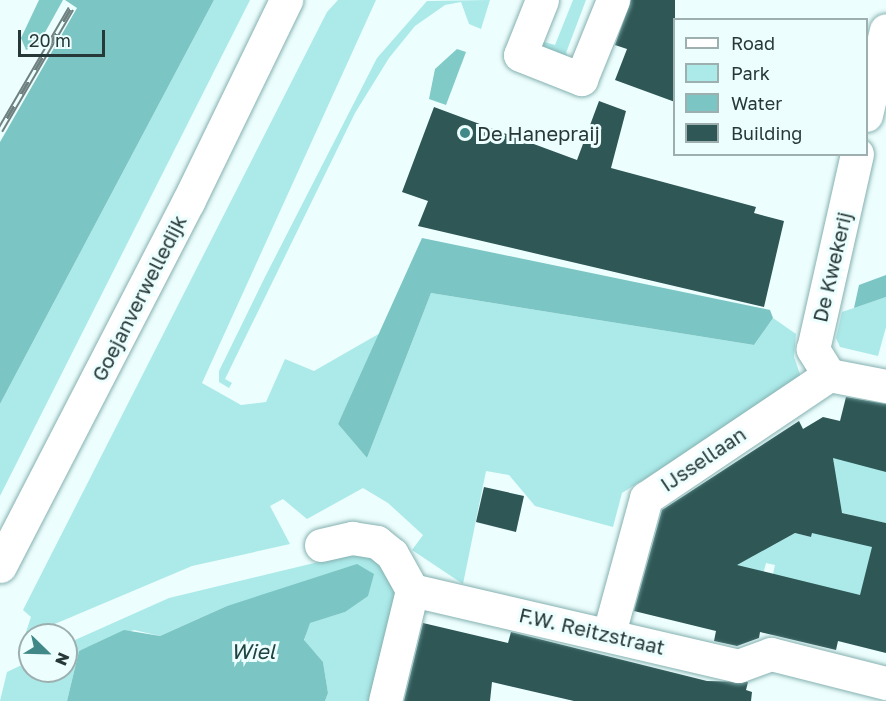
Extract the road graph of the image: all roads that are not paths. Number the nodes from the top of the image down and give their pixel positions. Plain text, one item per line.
1 (300, 0) edge
2 (542, 0) edge
3 (613, 0) edge
4 (279, 14) edge
5 (886, 30) edge
6 (868, 111) edge
7 (858, 156) edge
8 (829, 375) junction
9 (886, 386) edge
10 (321, 544) dead end
11 (0, 566) edge
12 (412, 590) junction
13 (609, 633) junction
14 (886, 682) edge
15 (385, 701) edge

1 - 4 street, Goejanverwelledijk
2 - 3 street
4 - 11 street, Goejanverwelledijk
5 - 6 street
7 - 8 street, De Kwekerij
8 - 9 street
8 - 13 street, IJssellaan
10 - 12 street
12 - 13 street, F.W. Reitzstraat
12 - 15 street
13 - 14 street, F.W. Reitzstraat

